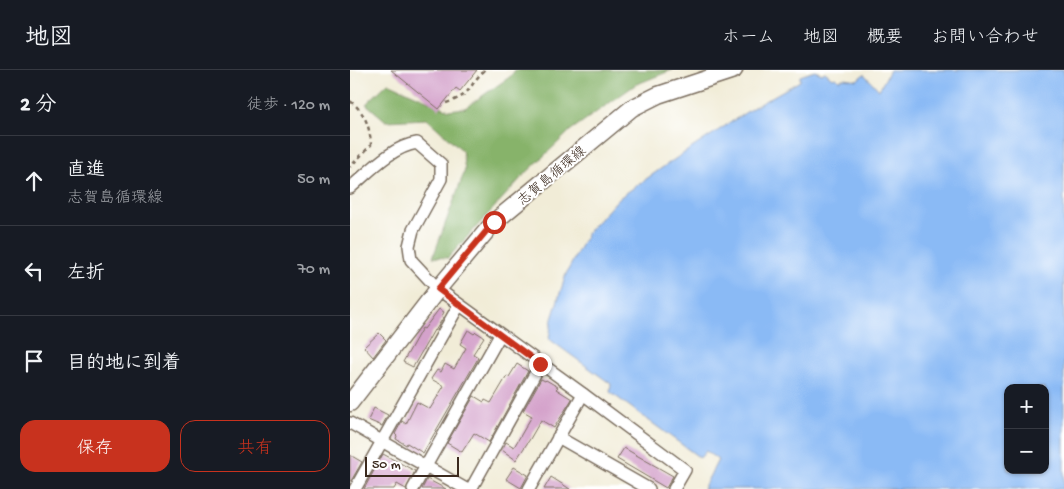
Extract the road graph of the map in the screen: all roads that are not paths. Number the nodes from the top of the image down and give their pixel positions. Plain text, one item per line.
1 (734, 70) edge
2 (350, 188) edge
3 (438, 289) junction
4 (459, 305) junction
5 (500, 335) junction
6 (540, 364) junction
7 (583, 394) junction
8 (350, 402) edge
9 (350, 423) edge
10 (558, 438) junction
11 (381, 440) junction
12 (425, 466) junction
13 (355, 489) edge
14 (413, 489) edge
15 (466, 489) edge
16 (471, 489) edge
17 (529, 489) edge
18 (649, 489) edge
19 (674, 489) edge

1 - 3 main road, 志賀島循環線
2 - 3 street
3 - 4 street
3 - 8 main road, 志賀島循環線
4 - 5 street
4 - 11 street
5 - 6 street
5 - 12 street
6 - 7 street
6 - 16 street
7 - 10 street
7 - 19 street
9 - 11 street
10 - 17 street
10 - 18 street
11 - 12 street
11 - 13 street
12 - 14 street
12 - 15 street

